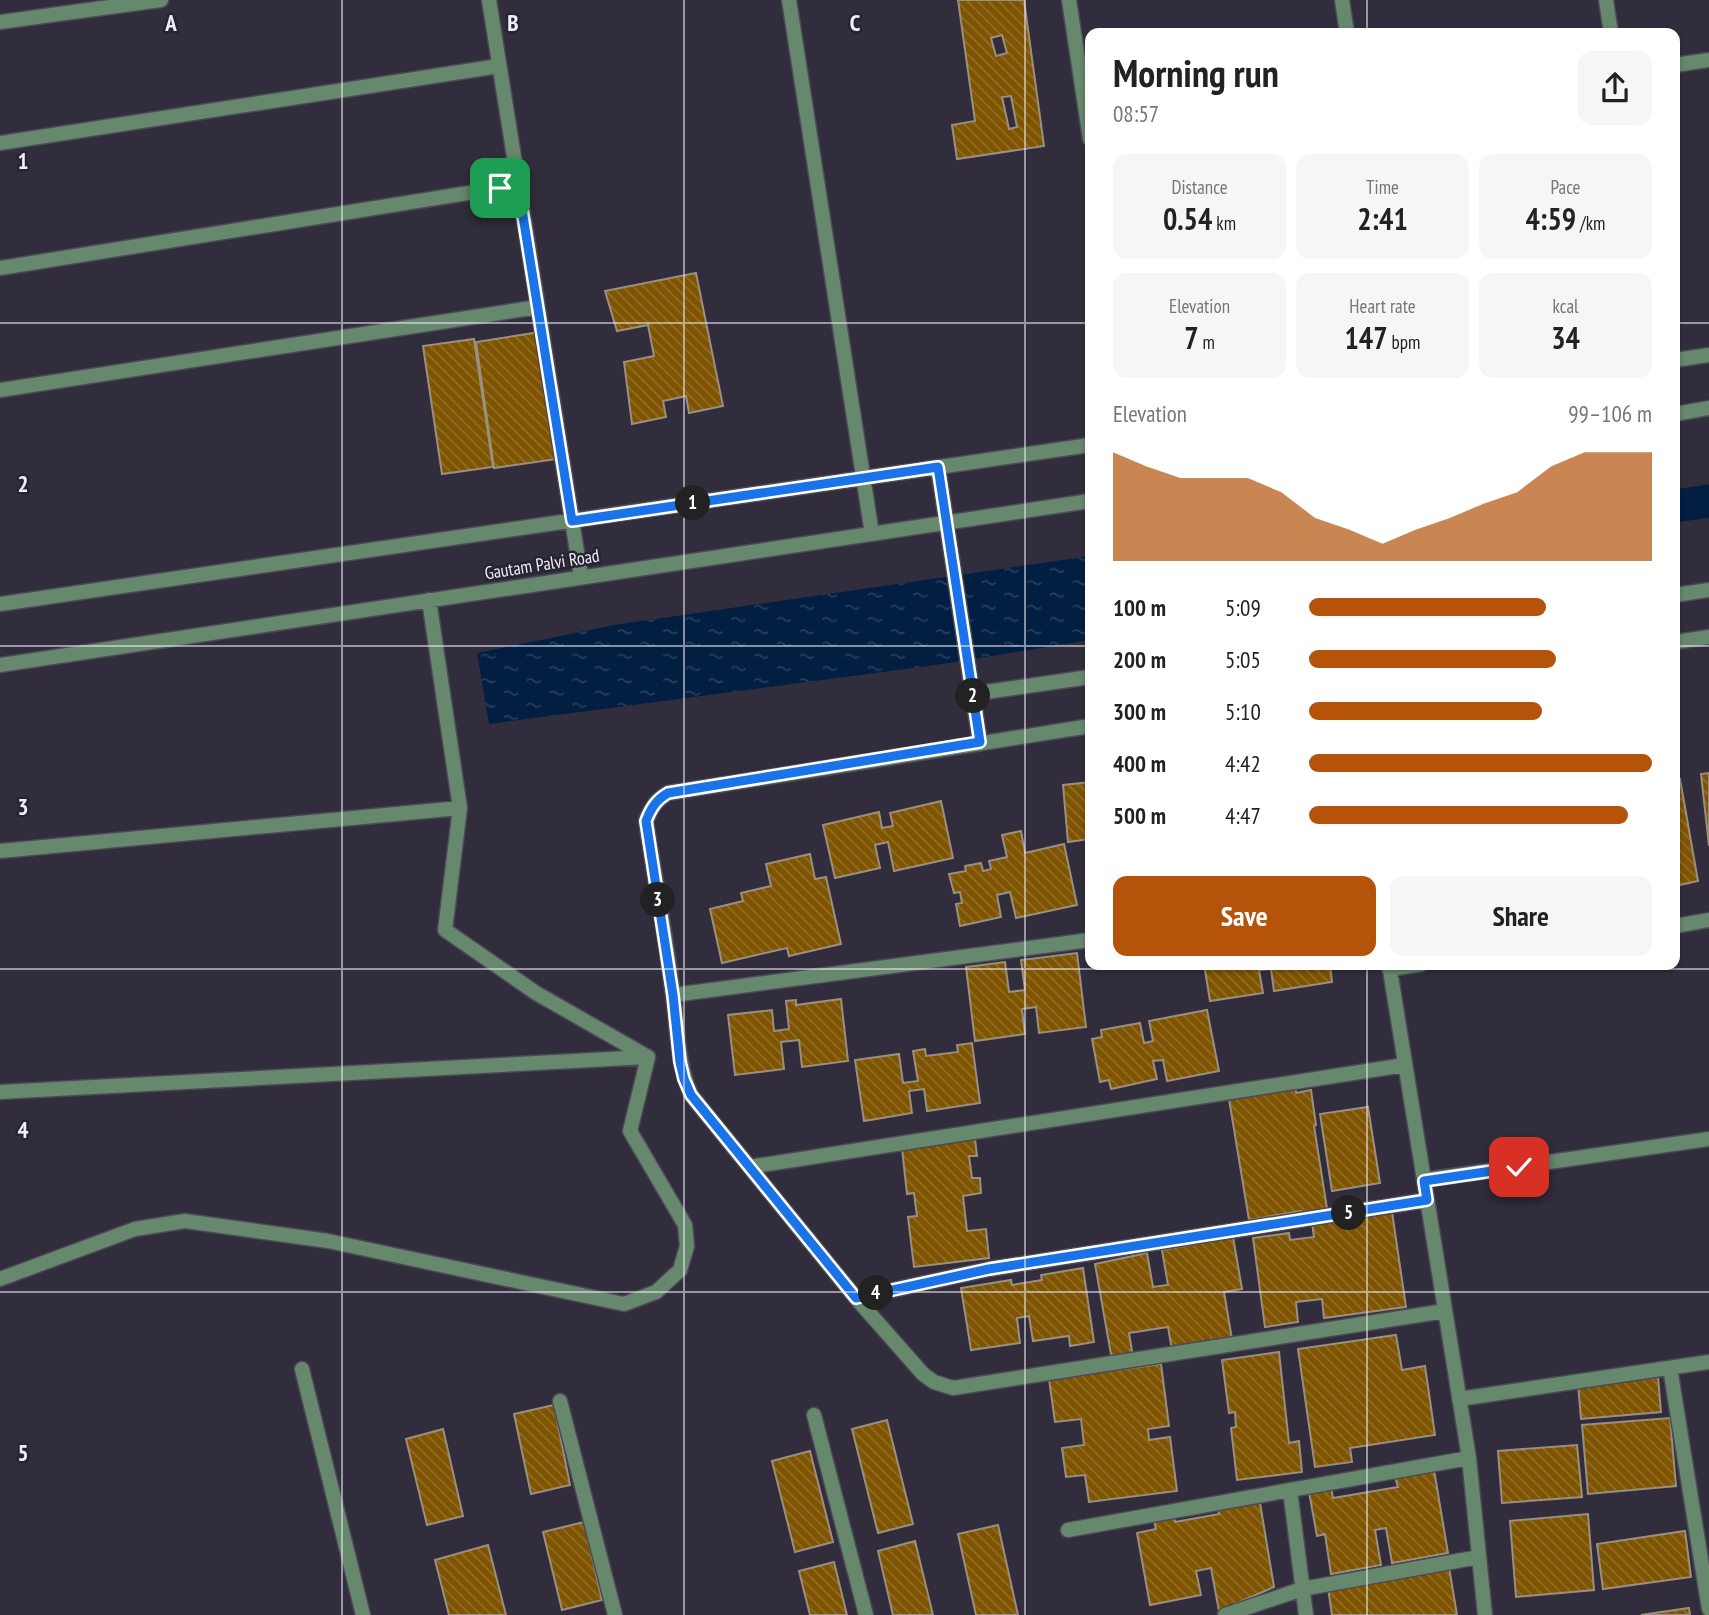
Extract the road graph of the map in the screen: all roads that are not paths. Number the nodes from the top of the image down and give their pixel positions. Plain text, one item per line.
1 (161, 0) edge
2 (489, 0) edge
3 (789, 0) edge
4 (1069, 0) edge
5 (1342, 0) edge
6 (1606, 0) edge
7 (0, 22) edge
8 (1346, 28) edge
9 (1610, 28) edge
10 (1709, 60) edge
11 (1680, 64) edge
12 (499, 66) junction
13 (1085, 106) edge
14 (0, 143) edge
15 (518, 185) junction
16 (0, 268) edge
17 (538, 307) junction
18 (1709, 355) edge
19 (1680, 359) edge
20 (0, 390) edge
21 (1709, 408) edge
22 (1680, 413) edge
23 (1085, 446) edge
24 (938, 467) junction
25 (863, 478) junction
26 (1085, 502) edge
27 (572, 521) junction
28 (947, 523) junction
29 (872, 534) junction
30 (581, 577) junction
31 (1709, 590) edge
32 (1680, 593) edge
33 (429, 600) junction
34 (0, 604) edge
35 (1709, 638) edge
36 (1680, 641) edge
37 (0, 665) edge
38 (1085, 678) edge
39 (972, 694) junction
40 (1085, 727) edge
41 (980, 742) junction
42 (460, 808) junction
43 (0, 851) edge
44 (1709, 920) edge
45 (1680, 925) edge
46 (1085, 941) edge
47 (1389, 970) edge
48 (673, 995) junction
49 (648, 1057) junction
50 (1405, 1065) junction
51 (0, 1092) edge
52 (1709, 1139) edge
53 (749, 1167) junction
54 (1424, 1181) junction
55 (1427, 1200) junction
56 (0, 1279) edge
57 (856, 1298) junction
58 (1445, 1311) junction
59 (1709, 1362) edge
60 (1670, 1368) junction
61 (302, 1369) dead end
62 (1459, 1399) junction
63 (560, 1401) dead end
64 (814, 1415) dead end
65 (1469, 1458) junction
66 (1290, 1490) junction
67 (1069, 1530) dead end
68 (1479, 1557) junction
69 (1302, 1588) junction
70 (1709, 1609) edge
71 (363, 1615) edge
72 (615, 1615) edge
73 (866, 1615) edge
74 (1225, 1615) edge
75 (1306, 1615) edge
76 (1485, 1615) edge

1 - 7 street
2 - 12 street
3 - 25 street
4 - 13 street
5 - 8 street
6 - 9 street
10 - 11 street
12 - 14 street
12 - 15 street
15 - 16 street
15 - 17 street
17 - 20 street
17 - 27 street
18 - 19 street
21 - 22 street
23 - 24 street
24 - 25 street
24 - 28 street
25 - 27 street
25 - 29 street
26 - 28 street, Gautam Palvi Road
27 - 30 street
27 - 34 street
28 - 29 street, Gautam Palvi Road
28 - 39 street
29 - 30 street, Gautam Palvi Road
30 - 33 street, Gautam Palvi Road
31 - 32 street
33 - 37 street, Gautam Palvi Road
33 - 42 street
35 - 36 street
38 - 39 street
39 - 41 street
40 - 41 street
41 - 48 street
42 - 43 street
42 - 49 street
44 - 45 street
46 - 48 street
47 - 50 street
48 - 53 street
49 - 51 street
49 - 56 street
50 - 53 street
50 - 54 street
52 - 54 street
53 - 57 street
54 - 55 street
55 - 57 street
55 - 58 street
57 - 58 street
58 - 62 street
59 - 60 street
60 - 62 street
60 - 70 street
61 - 71 street
62 - 65 street
63 - 72 street
64 - 73 street
65 - 66 street
65 - 68 street
66 - 67 street
66 - 69 street
68 - 69 street
68 - 76 street
69 - 74 street
69 - 75 street

